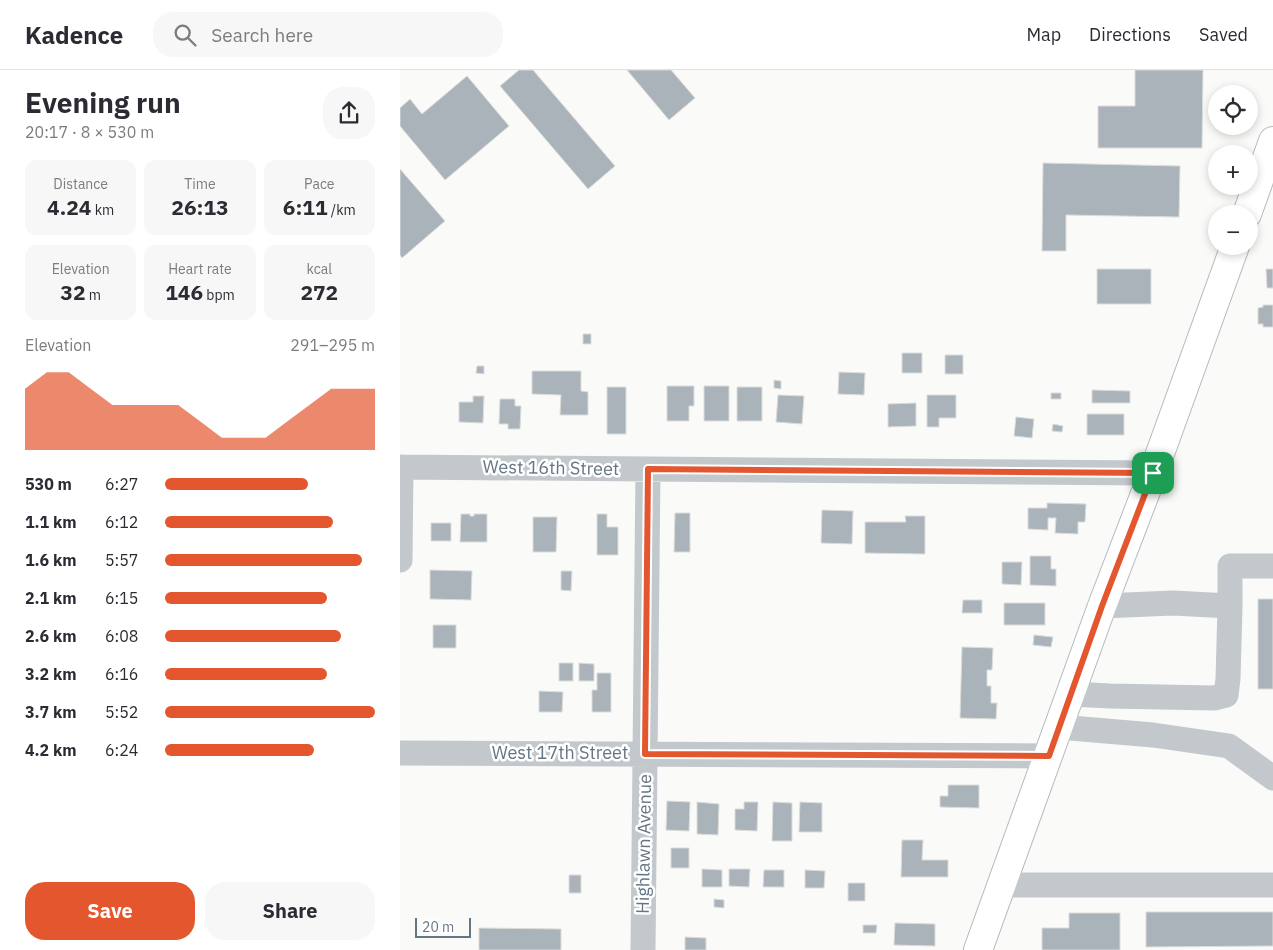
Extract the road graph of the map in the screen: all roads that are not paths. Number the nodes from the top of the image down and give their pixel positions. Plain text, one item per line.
1 (1273, 140) edge
2 (1249, 205) edge
3 (1232, 255) edge
4 (400, 467) edge
5 (648, 469) junction
6 (1153, 473) junction
7 (400, 560) edge
8 (1273, 566) edge
9 (1102, 606) junction
10 (1230, 606) junction
11 (1071, 694) junction
12 (1059, 727) junction
13 (400, 753) edge
14 (645, 754) junction
15 (1049, 756) junction
16 (1273, 778) edge
17 (1002, 885) junction
18 (1273, 885) edge
19 (643, 950) edge
20 (978, 950) edge

1 - 2 main road
3 - 6 main road
4 - 5 street, West 16th Street
4 - 7 street
5 - 6 street, West 16th Street
5 - 14 street, Highlawn Avenue
6 - 9 main road
8 - 10 street
9 - 10 street
9 - 11 main road
10 - 11 street
11 - 12 main road
12 - 15 main road
12 - 16 street
13 - 14 street, West 17th Street
14 - 15 street, West 17th Street
14 - 19 street, Highlawn Avenue
15 - 17 main road
17 - 18 street
17 - 20 main road

